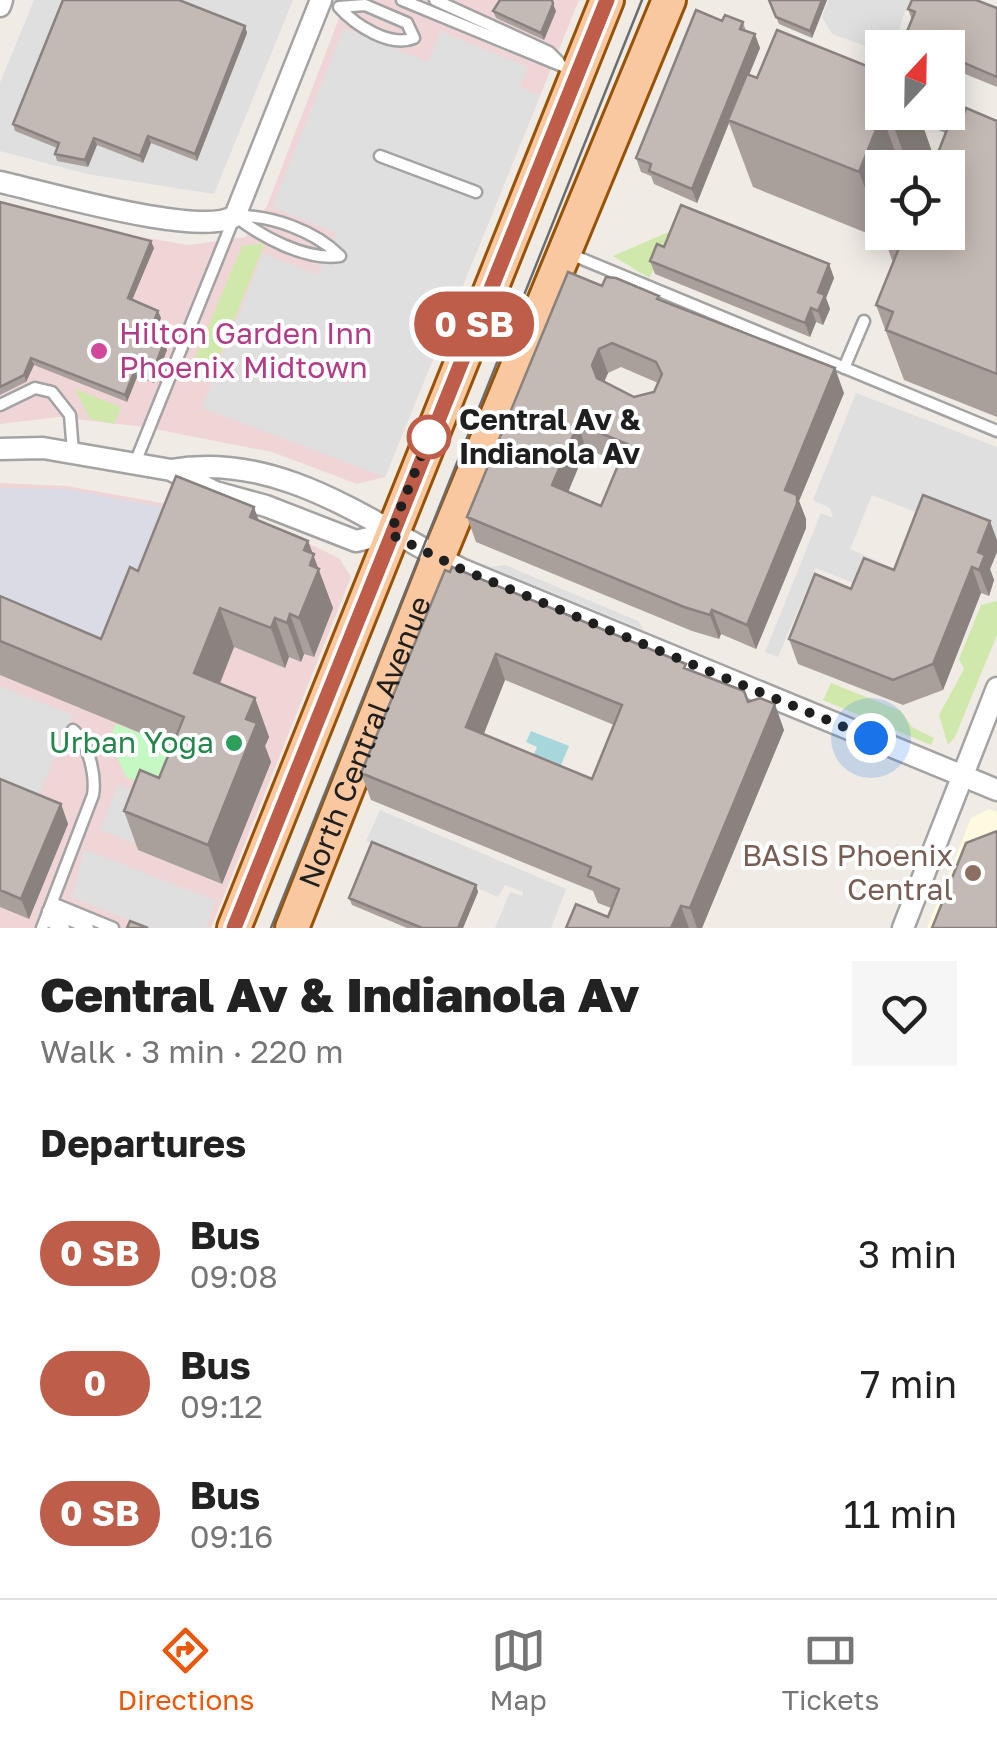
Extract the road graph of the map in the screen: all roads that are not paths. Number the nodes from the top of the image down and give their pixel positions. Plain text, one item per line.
1 (321, 0) edge
2 (402, 0) edge
3 (435, 0) edge
4 (606, 0) edge
5 (669, 0) edge
6 (414, 38) joint
7 (569, 68) junction
8 (957, 130) edge
9 (981, 140) edge
10 (380, 156) dead end
11 (0, 182) edge
12 (476, 192) dead end
13 (234, 216) junction
14 (565, 252) junction
15 (864, 321) dead end
16 (844, 368) junction
17 (959, 402) dead end
18 (0, 405) edge
19 (977, 409) dead end
20 (955, 414) junction
21 (973, 422) junction
22 (997, 431) edge
23 (0, 449) edge
24 (73, 452) junction
25 (135, 463) junction
26 (171, 470) junction
27 (390, 534) junction
28 (430, 554) junction
29 (997, 688) edge
30 (73, 730) dead end
31 (963, 776) junction
32 (997, 790) edge
33 (47, 915) edge
34 (296, 927) edge
35 (64, 928) edge
36 (88, 928) edge
37 (113, 928) edge
38 (234, 928) edge
39 (903, 928) edge

1 - 13 street
2 - 7 lane
3 - 7 lane
4 - 7 main road, North Central Avenue
5 - 14 main road, North Central Avenue
6 - 6 lane
7 - 27 main road, North Central Avenue
8 - 9 lane
10 - 12 lane
11 - 13 street
13 - 13 lane
13 - 25 lane
14 - 16 lane
14 - 28 main road, North Central Avenue
15 - 16 lane
16 - 20 lane
17 - 20 lane
18 - 24 lane
19 - 21 lane
20 - 21 lane
21 - 22 lane
23 - 24 street
24 - 25 street
25 - 26 street
26 - 27 street
26 - 27 street
27 - 28 street
27 - 38 main road, North Central Avenue
28 - 31 street
28 - 34 main road, North Central Avenue
29 - 31 street
30 - 33 lane
31 - 32 street
31 - 39 street
33 - 35 lane
33 - 36 lane
33 - 37 lane

